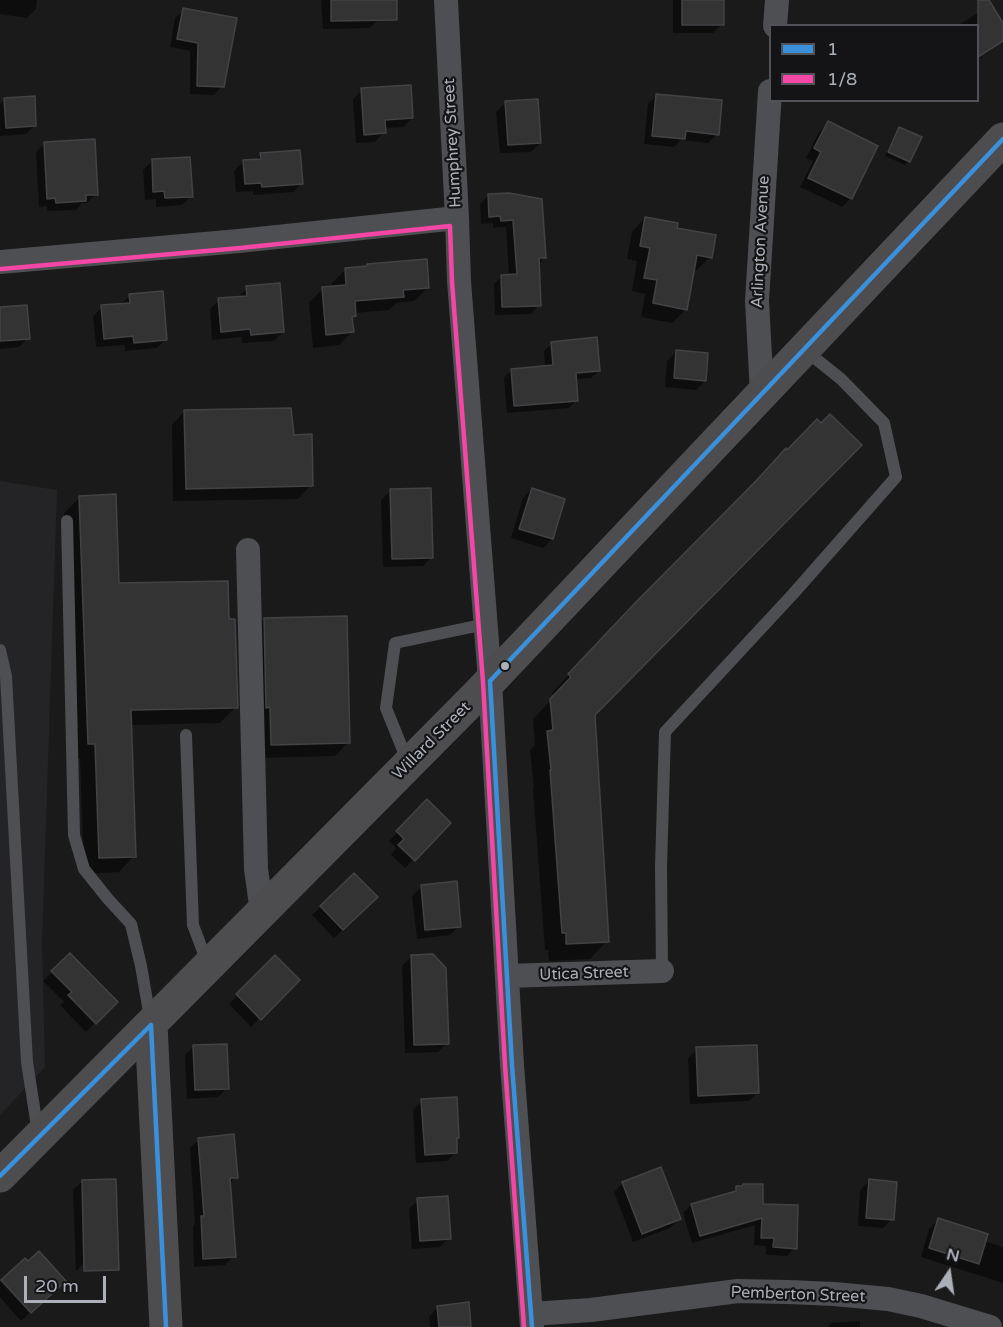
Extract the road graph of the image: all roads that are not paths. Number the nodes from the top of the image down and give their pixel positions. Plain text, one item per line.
1 (446, 0) edge
2 (777, 0) edge
3 (775, 24) edge
4 (770, 102) edge
5 (1003, 139) edge
6 (457, 218) junction
7 (0, 262) edge
8 (803, 349) junction
9 (762, 393) junction
10 (67, 521) dead end
11 (248, 550) dead end
12 (486, 624) junction
13 (0, 650) edge
14 (490, 681) junction
15 (186, 735) dead end
16 (408, 764) junction
17 (262, 912) junction
18 (209, 966) junction
19 (662, 971) joint
20 (507, 976) junction
21 (151, 1025) junction
22 (39, 1137) junction
23 (0, 1176) edge
24 (531, 1321) edge
25 (166, 1327) edge
26 (990, 1327) edge

1 - 6 street, Humphrey Street
2 - 3 street
4 - 9 street, Arlington Avenue
5 - 8 main road, Willard Street
6 - 7 street
6 - 12 street, Humphrey Street
8 - 9 main road, Willard Street
8 - 19 lane
9 - 14 main road, Willard Street
10 - 21 lane
11 - 17 street
12 - 14 street, Humphrey Street
12 - 16 lane
13 - 22 lane
14 - 16 main road, Willard Street
14 - 20 street, Humphrey Street
15 - 18 lane
16 - 17 main road, Willard Street
17 - 18 main road, Willard Street
18 - 21 main road, Willard Street
19 - 20 street, Utica Street
20 - 24 street, Humphrey Street
21 - 22 main road, Willard Street
21 - 25 main road
22 - 23 main road, Willard Street
24 - 26 street, Pemberton Street

